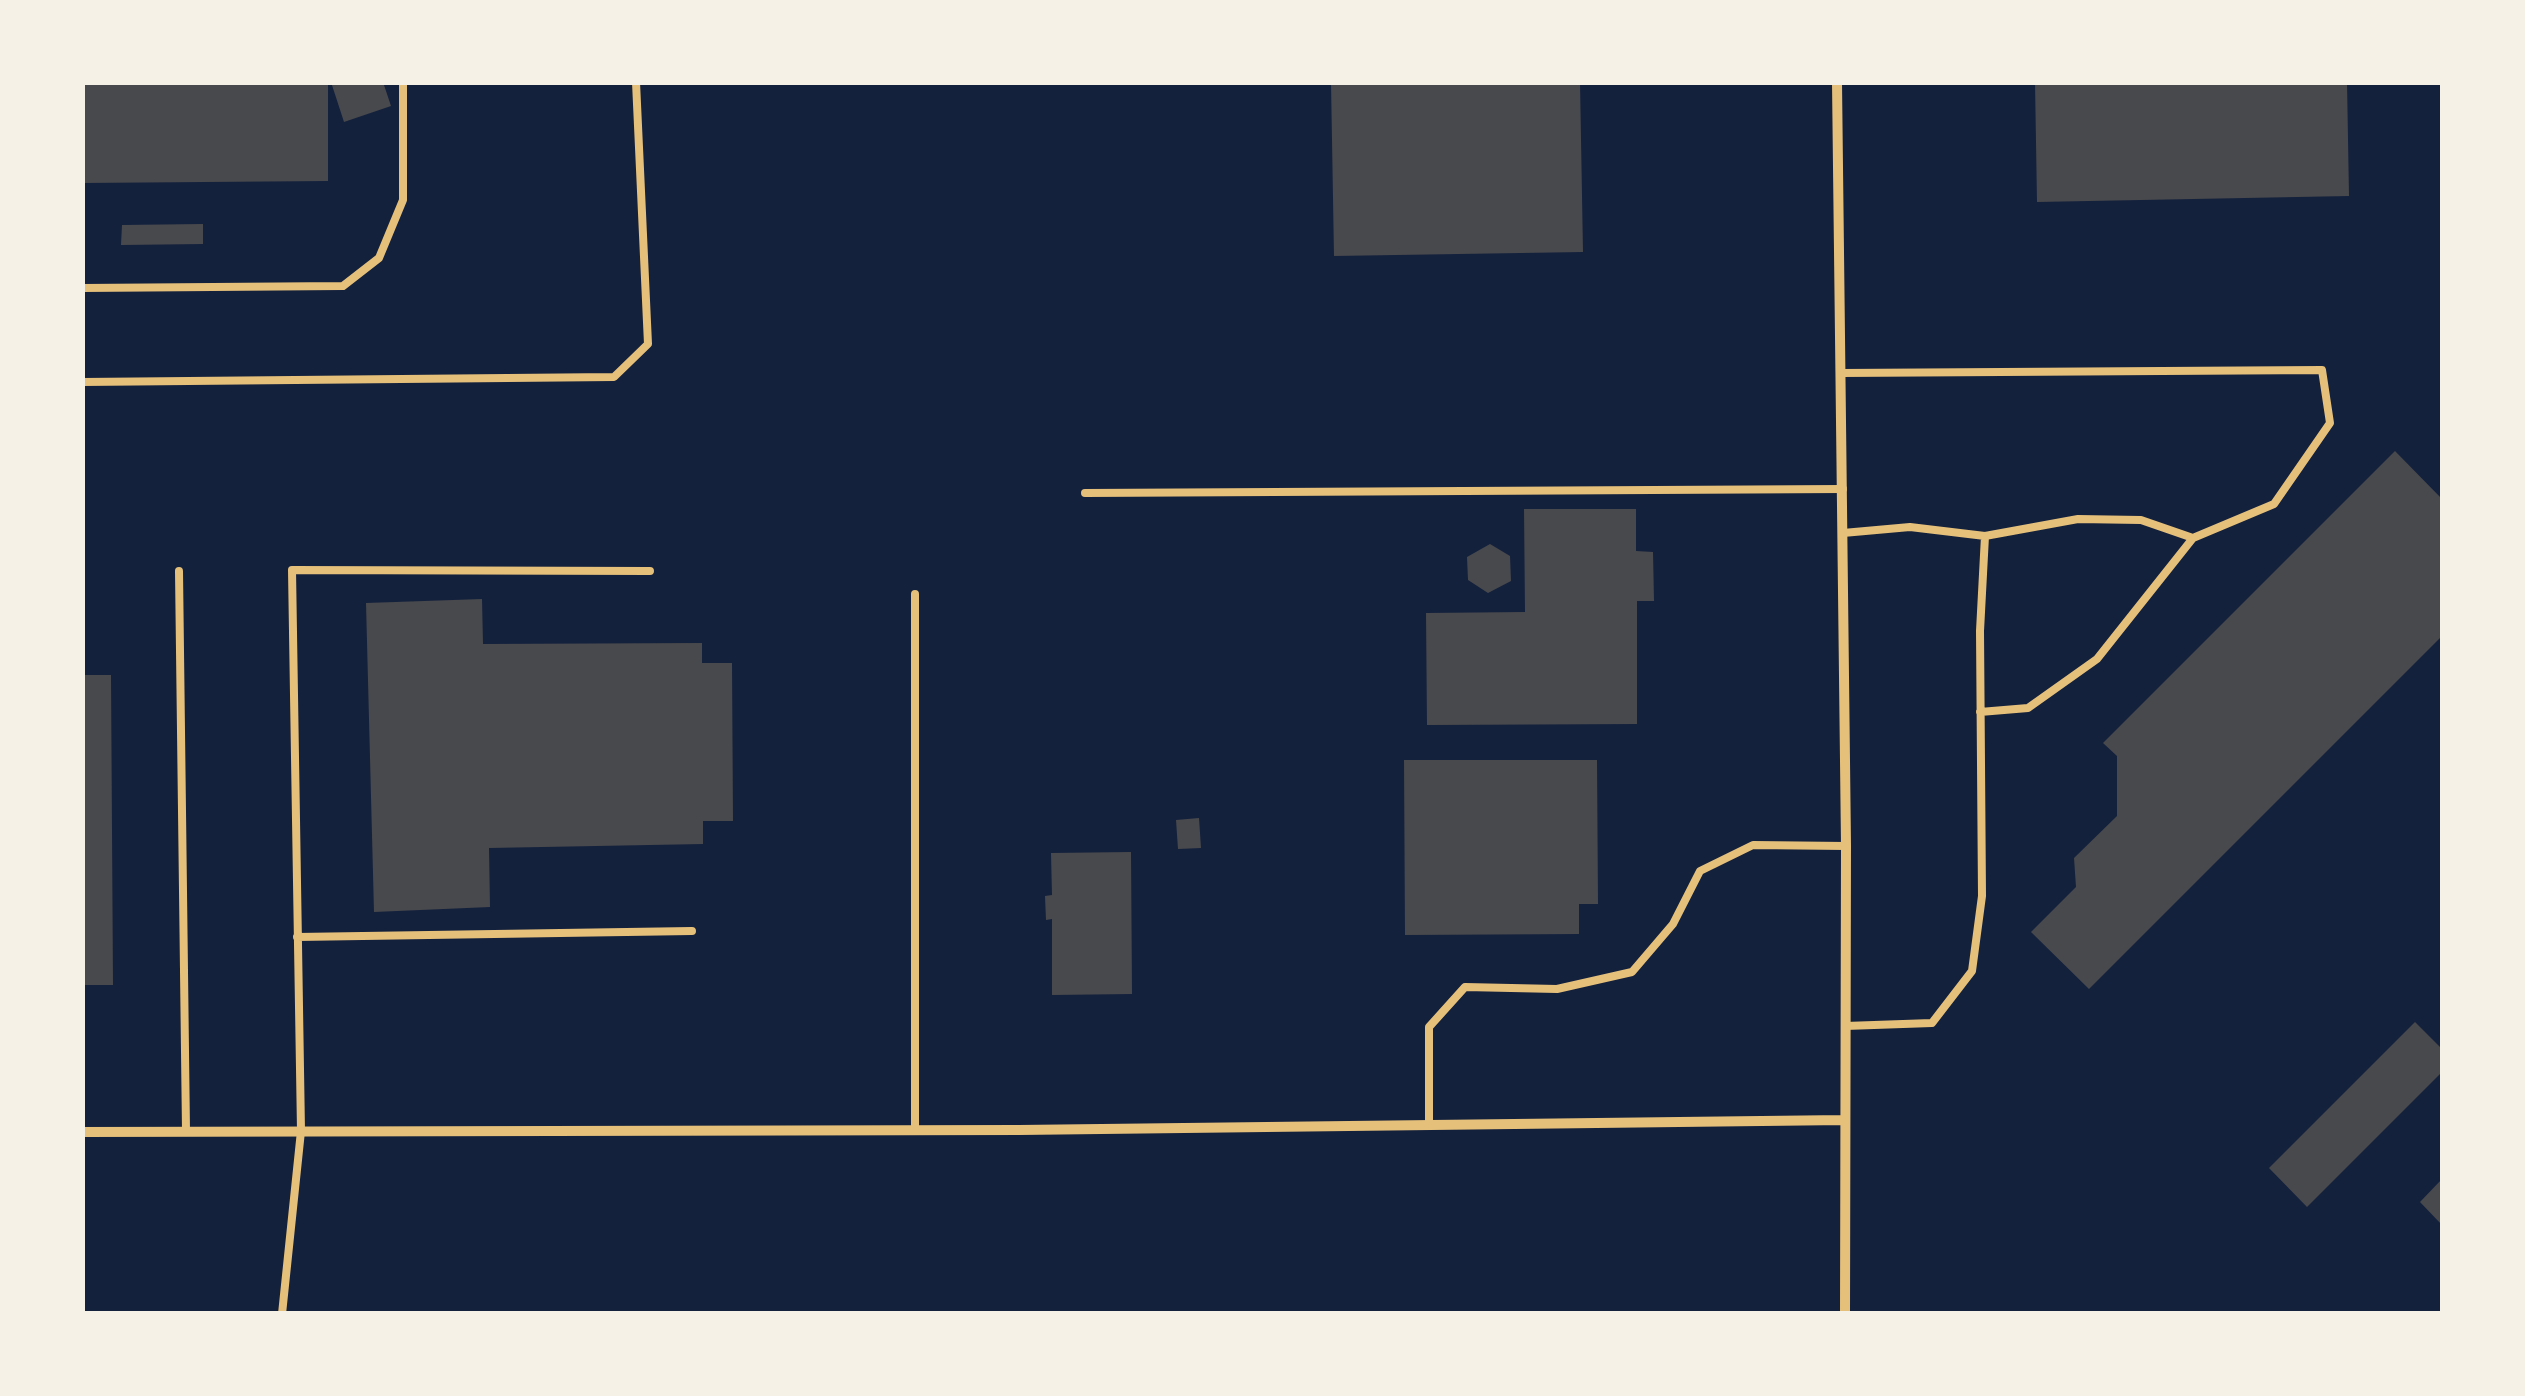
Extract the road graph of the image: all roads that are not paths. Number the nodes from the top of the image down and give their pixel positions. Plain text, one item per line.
1 (403, 82) edge
2 (636, 82) edge
3 (1837, 82) edge
4 (82, 288) edge
5 (1841, 372) junction
6 (82, 382) edge
7 (1843, 489) junction
8 (1085, 493) dead end
9 (1844, 533) junction
10 (1985, 536) junction
11 (2193, 538) junction
12 (650, 570) dead end
13 (179, 571) dead end
14 (916, 594) dead end
15 (1980, 712) junction
16 (1846, 846) junction
17 (692, 931) dead end
18 (297, 937) junction
19 (1845, 1026) junction
20 (1844, 1120) junction
21 (1429, 1125) junction
22 (914, 1130) junction
23 (186, 1131) junction
24 (301, 1131) junction
25 (82, 1132) edge
26 (282, 1314) edge
27 (1845, 1314) edge

1 - 4 lane
2 - 6 lane
3 - 5 street
5 - 7 street
5 - 11 lane
7 - 8 lane
7 - 9 street
9 - 10 lane
9 - 16 street
10 - 11 lane
10 - 15 lane
11 - 15 lane
12 - 18 lane
13 - 23 lane
14 - 22 lane
15 - 19 lane
16 - 19 street
16 - 21 lane
17 - 18 lane
18 - 24 lane
19 - 20 street
20 - 21 street
20 - 27 street
21 - 22 street
22 - 24 street
23 - 24 street
23 - 25 street
24 - 26 lane

